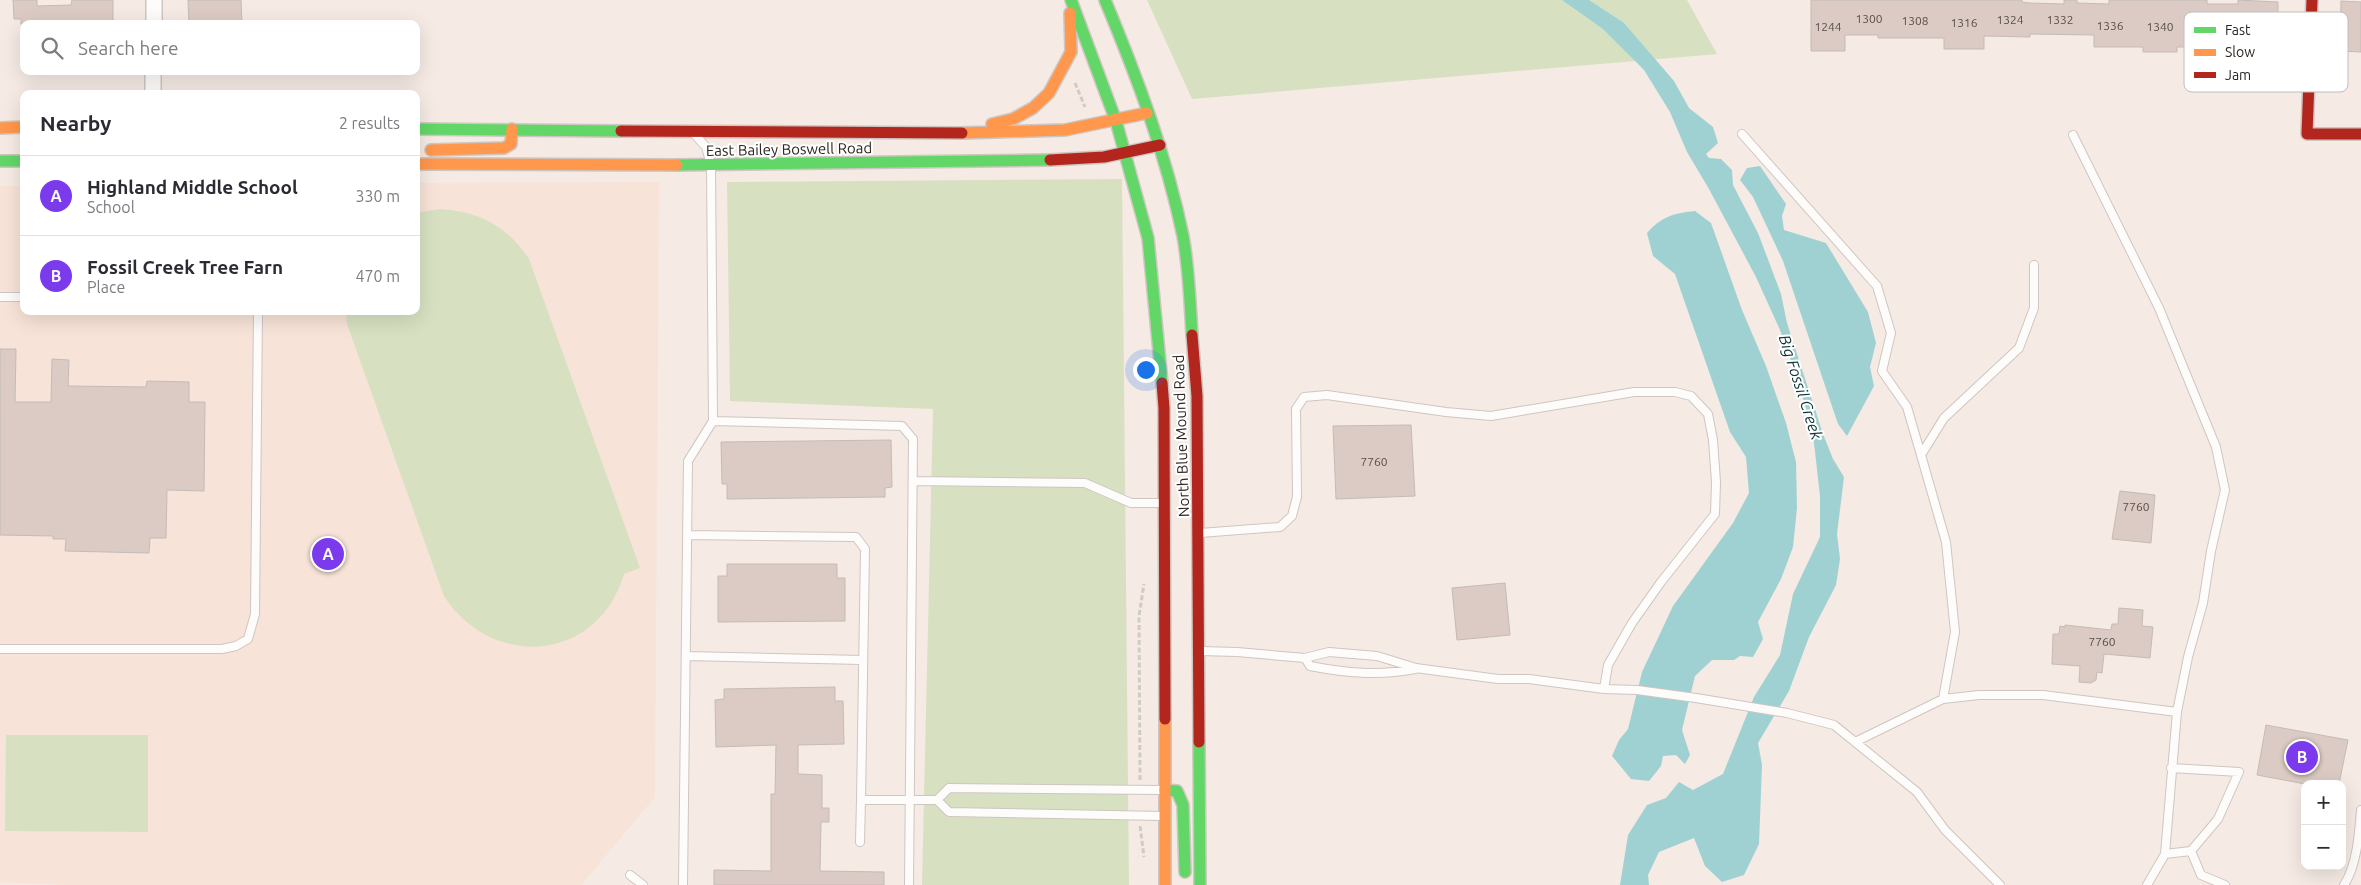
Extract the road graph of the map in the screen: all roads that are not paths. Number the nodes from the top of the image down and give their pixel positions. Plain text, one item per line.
1 (154, 0) edge
2 (1070, 0) edge
3 (1105, 0) edge
4 (154, 20) edge
5 (153, 75) edge
6 (153, 90) edge
7 (2309, 92) edge
8 (1147, 113) junction
9 (1116, 120) junction
10 (0, 128) edge
11 (20, 128) edge
12 (420, 129) edge
13 (512, 129) junction
14 (692, 131) junction
15 (951, 133) junction
16 (1742, 134) dead end
17 (2361, 134) edge
18 (2073, 135) dead end
19 (1160, 145) junction
20 (1126, 151) junction
21 (420, 152) edge
22 (0, 161) edge
23 (20, 161) edge
24 (420, 164) edge
25 (710, 165) junction
26 (2034, 265) dead end
27 (0, 297) edge
28 (20, 297) edge
29 (258, 315) edge
30 (713, 421) junction
31 (1921, 455) junction
32 (913, 481) junction
33 (1166, 503) junction
34 (1199, 533) junction
35 (688, 535) junction
36 (0, 649) edge
37 (1200, 651) junction
38 (686, 656) junction
39 (1304, 658) junction
40 (862, 660) junction
41 (1420, 668) junction
42 (1604, 689) junction
43 (1943, 699) junction
44 (2177, 712) junction
45 (1855, 742) junction
46 (2171, 768) junction
47 (1165, 790) junction
48 (860, 800) junction
49 (911, 800) junction
50 (937, 800) junction
51 (2361, 810) edge
52 (1165, 816) junction
53 (860, 842) dead end
54 (2191, 851) junction
55 (2165, 854) junction
56 (630, 875) dead end
57 (643, 885) edge
58 (683, 885) edge
59 (909, 885) edge
60 (1165, 885) edge
61 (1185, 885) edge
62 (1200, 885) edge
63 (2000, 885) edge
64 (2147, 885) edge
65 (2226, 885) edge
66 (2344, 885) edge

1 - 4 street
2 - 9 main road, North Blue Mound Road
2 - 15 main road, North Blue Mound Road
3 - 8 main road, North Blue Mound Road
5 - 6 street
7 - 17 main road
8 - 9 main road, East Bailey Boswell Road
8 - 19 main road, North Blue Mound Road
9 - 15 main road, East Bailey Boswell Road
9 - 20 main road, North Blue Mound Road
10 - 11 main road
12 - 13 main road, East Bailey Boswell Road
13 - 14 main road, East Bailey Boswell Road
13 - 21 main road
14 - 15 main road, East Bailey Boswell Road
14 - 25 lane
16 - 31 lane
18 - 44 lane
19 - 20 main road, East Bailey Boswell Road
19 - 34 main road, North Blue Mound Road
20 - 25 main road, East Bailey Boswell Road
20 - 33 main road, North Blue Mound Road
22 - 23 main road
24 - 25 main road, East Bailey Boswell Road
25 - 30 lane
26 - 31 lane
27 - 28 lane
29 - 36 lane
30 - 32 lane
30 - 35 lane
31 - 43 lane
32 - 33 lane
32 - 49 lane
33 - 47 main road, North Blue Mound Road
34 - 37 main road, North Blue Mound Road
34 - 42 lane
35 - 38 lane
35 - 40 lane
37 - 39 lane
37 - 62 main road, North Blue Mound Road
38 - 40 lane
38 - 58 lane
39 - 41 lane
39 - 41 lane
40 - 48 lane
41 - 42 lane
42 - 45 lane
43 - 44 lane
43 - 45 lane
44 - 46 lane
45 - 63 lane
46 - 54 lane
46 - 55 lane
47 - 50 lane
47 - 52 main road, North Blue Mound Road
47 - 61 main road
48 - 49 lane
48 - 53 lane
49 - 50 lane
49 - 59 lane
50 - 52 lane
51 - 66 lane
52 - 60 main road, North Blue Mound Road
54 - 55 lane
54 - 65 lane
55 - 64 lane
56 - 57 lane

